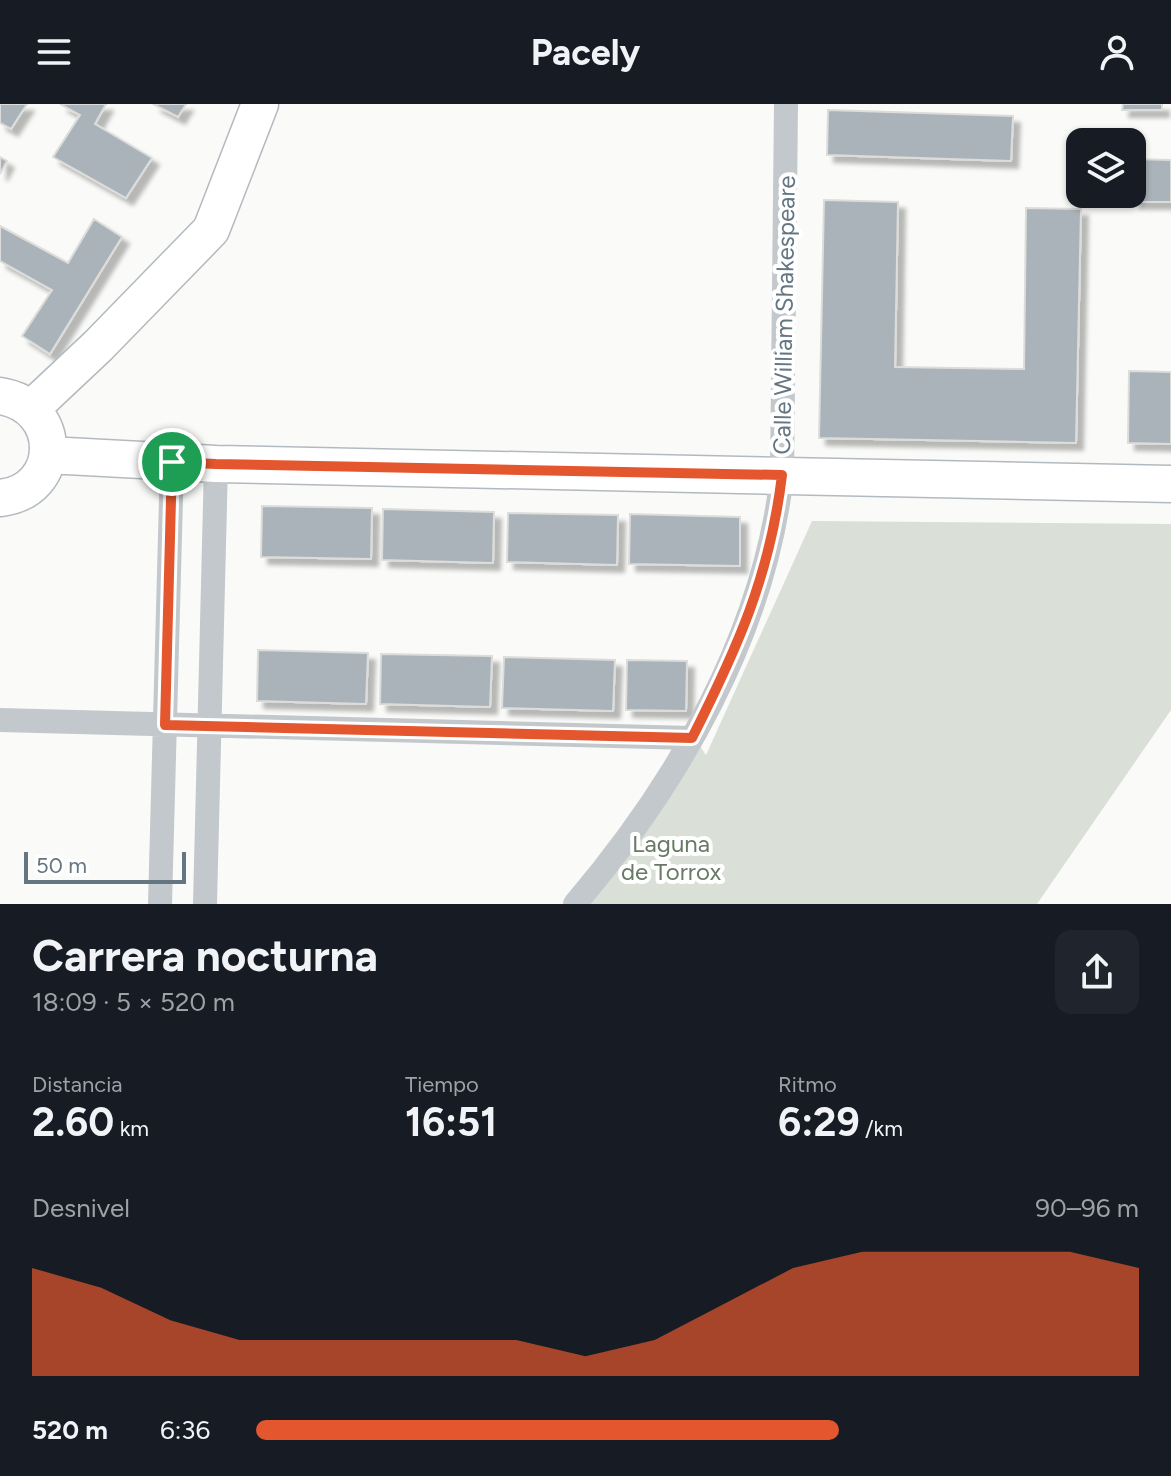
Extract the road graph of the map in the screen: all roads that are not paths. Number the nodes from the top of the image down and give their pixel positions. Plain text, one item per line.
1 (260, 104) edge
2 (786, 104) edge
3 (16, 403) edge
4 (48, 455) junction
5 (172, 462) junction
6 (216, 464) junction
7 (782, 475) junction
8 (1171, 484) edge
9 (0, 498) edge
10 (0, 720) edge
11 (165, 725) junction
12 (209, 726) junction
13 (692, 738) junction
14 (160, 904) edge
15 (205, 904) edge
16 (575, 904) edge

1 - 3 street
2 - 7 street, Calle William Shakespeare
3 - 4 street
4 - 5 street
4 - 9 street
5 - 6 street
5 - 11 street
6 - 7 street
6 - 12 street
7 - 8 street
7 - 13 street, Calle William Shakespeare
10 - 11 street
11 - 12 street
11 - 14 street
12 - 13 street
12 - 15 street
13 - 16 street, Calle William Shakespeare

